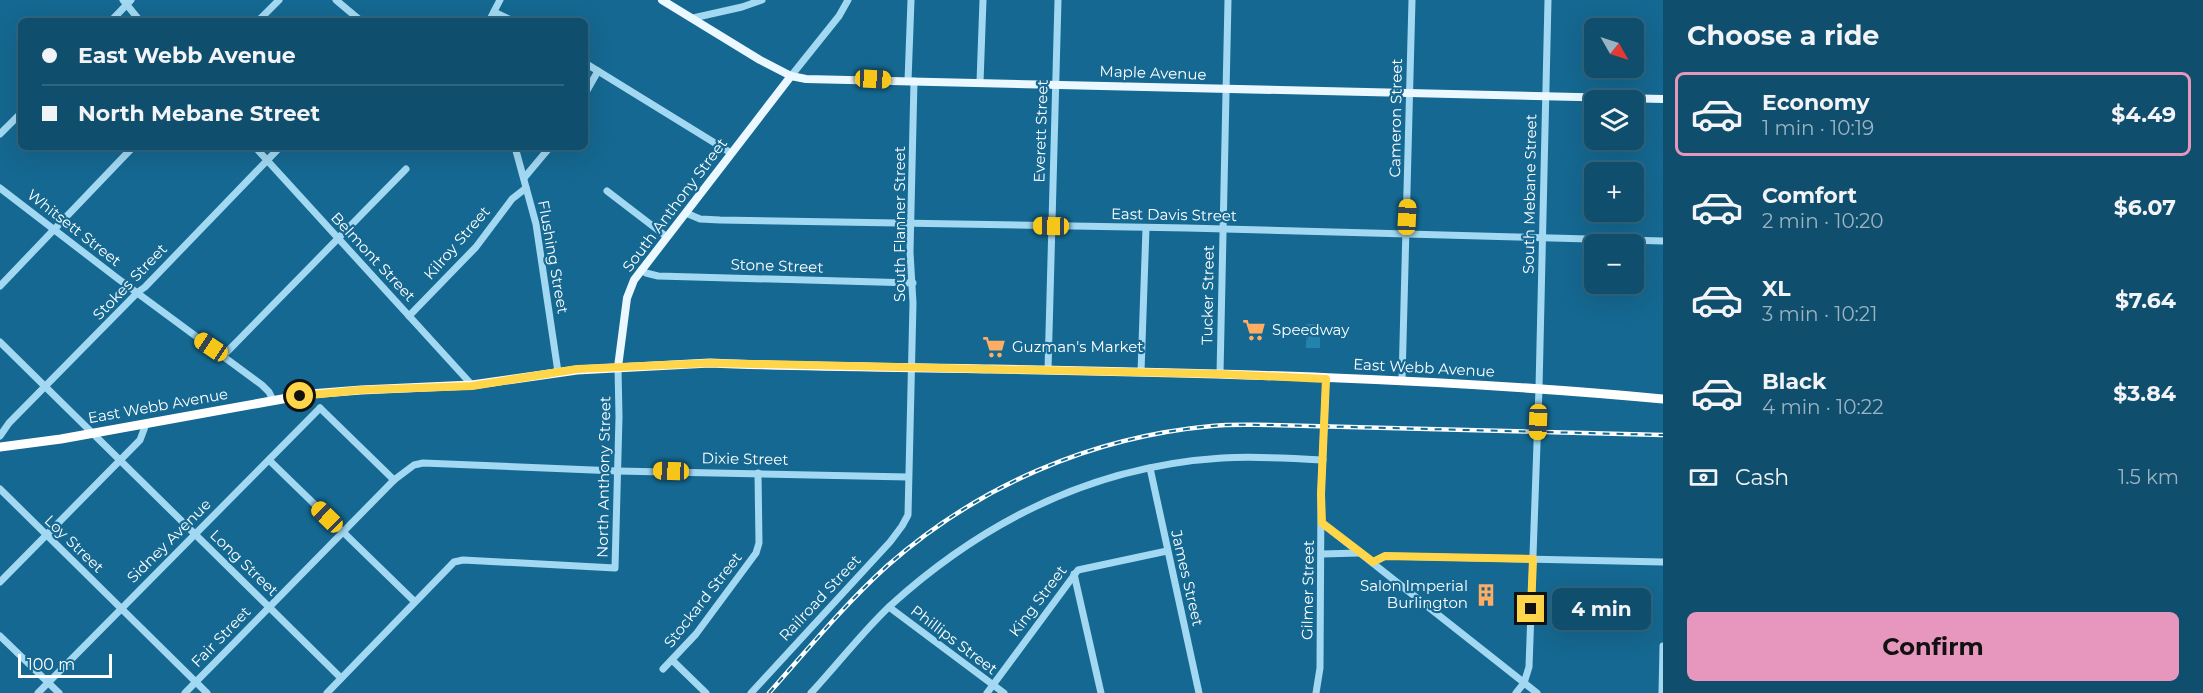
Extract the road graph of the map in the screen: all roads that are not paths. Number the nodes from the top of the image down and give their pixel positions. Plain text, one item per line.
1 (279, 0) edge
2 (336, 0) edge
3 (499, 0) edge
4 (663, 0) edge
5 (762, 0) edge
6 (848, 0) edge
7 (911, 0) edge
8 (983, 0) edge
9 (1058, 0) edge
10 (1228, 0) edge
11 (1412, 0) edge
12 (1548, 0) edge
13 (127, 2) edge
14 (494, 12) junction
15 (114, 18) edge
16 (138, 18) edge
17 (261, 18) edge
18 (357, 18) edge
19 (491, 18) edge
20 (507, 18) edge
21 (693, 18) junction
22 (588, 65) edge
23 (598, 71) junction
24 (791, 76) junction
25 (911, 81) junction
26 (980, 82) junction
27 (1056, 85) junction
28 (1226, 88) junction
29 (588, 89) edge
30 (1411, 93) junction
31 (1546, 98) junction
32 (1663, 99) edge
33 (18, 115) edge
34 (0, 134) edge
35 (130, 150) edge
36 (258, 150) edge
37 (277, 150) edge
38 (516, 150) edge
39 (547, 150) edge
40 (731, 153) junction
41 (267, 161) junction
42 (406, 169) dead end
43 (524, 178) junction
44 (0, 188) edge
45 (526, 188) junction
46 (608, 191) dead end
47 (686, 213) junction
48 (910, 224) junction
49 (1051, 226) junction
50 (1146, 228) junction
51 (54, 229) junction
52 (1222, 230) junction
53 (1406, 235) junction
54 (667, 237) junction
55 (337, 239) junction
56 (1543, 239) junction
57 (1663, 241) edge
58 (641, 270) junction
59 (913, 284) junction
60 (0, 286) edge
61 (138, 292) junction
62 (409, 316) junction
63 (0, 342) edge
64 (223, 356) junction
65 (618, 367) junction
66 (912, 367) junction
67 (1048, 370) junction
68 (558, 372) junction
69 (1141, 372) junction
70 (1220, 374) junction
71 (1326, 379) junction
72 (1402, 380) junction
73 (472, 386) junction
74 (46, 387) junction
75 (1539, 388) junction
76 (321, 393) junction
77 (1663, 399) edge
78 (273, 400) junction
79 (320, 408) junction
80 (146, 424) junction
81 (92, 433) junction
82 (0, 436) edge
83 (0, 447) edge
84 (269, 460) junction
85 (1323, 460) junction
86 (120, 461) junction
87 (474, 465) joint
88 (1150, 468) junction
89 (617, 471) junction
90 (758, 473) junction
91 (908, 477) junction
92 (394, 480) junction
93 (0, 489) edge
94 (906, 519) joint
95 (1322, 523) junction
96 (344, 533) junction
97 (194, 535) junction
98 (46, 536) junction
99 (1167, 551) junction
100 (1359, 553) junction
101 (1322, 554) junction
102 (1533, 559) junction
103 (1373, 562) junction
104 (1663, 562) edge
105 (1074, 574) junction
106 (0, 582) edge
107 (414, 601) junction
108 (269, 606) junction
109 (889, 607) junction
110 (121, 609) junction
111 (0, 636) edge
112 (1663, 646) edge
113 (672, 660) junction
114 (663, 669) dead end
115 (341, 678) junction
116 (48, 682) junction
117 (196, 682) junction
118 (1524, 683) junction
119 (993, 685) junction
120 (38, 693) edge
121 (59, 693) edge
122 (185, 693) edge
123 (207, 693) edge
124 (327, 693) edge
125 (706, 693) edge
126 (751, 693) edge
127 (811, 693) edge
128 (987, 693) edge
129 (1004, 693) edge
130 (1101, 693) edge
131 (1199, 693) edge
132 (1317, 693) edge
133 (1516, 693) edge
134 (1537, 693) edge
135 (1662, 693) edge

1 - 17 street
2 - 18 street
3 - 14 street
4 - 21 main road, Maple Avenue
5 - 21 street
6 - 24 street
7 - 25 street, South Flanner Street
8 - 26 street
9 - 27 street, Everett Street
10 - 28 street, Tucker Street
11 - 30 street, Cameron Street
12 - 31 street, South Mebane Street
13 - 15 street
13 - 16 street
14 - 19 street
14 - 20 street
21 - 24 main road, Maple Avenue
22 - 23 street
23 - 29 street
23 - 40 street
24 - 25 main road, Maple Avenue
24 - 40 main road, South Anthony Street
25 - 26 main road, Maple Avenue
25 - 48 street, South Flanner Street
26 - 27 main road, Maple Avenue
27 - 28 main road, Maple Avenue
27 - 49 street, Everett Street
28 - 30 main road, Maple Avenue
28 - 52 street, Tucker Street
30 - 31 main road, Maple Avenue
30 - 53 street, Cameron Street
31 - 32 main road, Maple Avenue
31 - 56 street, South Mebane Street
33 - 34 street
35 - 51 street
36 - 41 street, Belmont Street
37 - 41 street, Stokes Street
38 - 43 street, Flushing Street
39 - 43 street
40 - 47 main road, South Anthony Street
41 - 55 street, Belmont Street
41 - 61 street, Stokes Street
42 - 55 street
43 - 45 street, Flushing Street
44 - 51 street, Whitsett Street
45 - 62 street, Kilroy Street
45 - 68 street, Flushing Street
46 - 54 street
47 - 48 street, East Davis Street
47 - 54 main road, South Anthony Street
48 - 49 street, East Davis Street
48 - 59 street, South Flanner Street
49 - 50 street, East Davis Street
49 - 67 street, Everett Street
50 - 52 street, East Davis Street
50 - 69 street
51 - 60 street
51 - 61 street, Whitsett Street
52 - 53 street, East Davis Street
52 - 70 street, Tucker Street
53 - 56 street, East Davis Street
53 - 72 street, Cameron Street
54 - 58 main road, South Anthony Street
55 - 62 street, Belmont Street
55 - 64 street
56 - 57 street, East Davis Street
56 - 75 street, South Mebane Street
58 - 59 street, Stone Street
58 - 65 main road, South Anthony Street
59 - 66 street, South Flanner Street
61 - 64 street, Whitsett Street
61 - 74 street, Stokes Street
62 - 73 street, Belmont Street
63 - 74 street, Long Street
64 - 78 street, Whitsett Street
65 - 66 highway, East Webb Avenue
65 - 68 highway, East Webb Avenue
65 - 89 street, North Anthony Street
66 - 67 highway, East Webb Avenue
66 - 91 street, South Flanner Street
67 - 69 highway, East Webb Avenue
68 - 73 highway, East Webb Avenue
69 - 70 highway, East Webb Avenue
70 - 71 highway, East Webb Avenue
71 - 72 highway, East Webb Avenue
71 - 85 street, Gilmer Street
72 - 75 highway, East Webb Avenue
73 - 76 highway, East Webb Avenue
74 - 81 street, Long Street
74 - 82 street, Stokes Street
75 - 77 highway, East Webb Avenue
75 - 102 street, South Mebane Street
76 - 78 highway, East Webb Avenue
76 - 79 street
78 - 80 highway, East Webb Avenue
79 - 84 street, Sidney Avenue
79 - 92 street
80 - 81 highway, East Webb Avenue
80 - 86 street
81 - 83 highway, East Webb Avenue
81 - 86 street, Long Street
84 - 96 street
84 - 97 street, Sidney Avenue
85 - 88 street
85 - 95 street, Gilmer Street
86 - 97 street, Long Street
86 - 98 street
87 - 89 street, Dixie Street
87 - 92 street, Fair Street
88 - 99 street, James Street
88 - 109 street
89 - 90 street, Dixie Street
89 - 107 street, North Anthony Street
90 - 91 street, Dixie Street
90 - 113 street, Stockard Street
91 - 94 street, South Flanner Street
92 - 96 street, Fair Street
93 - 98 street, Loy Street
94 - 126 street, Railroad Street
95 - 100 street
95 - 101 street, Gilmer Street
96 - 107 street
96 - 108 street, Fair Street
97 - 108 street, Long Street
97 - 110 street, Sidney Avenue
98 - 106 street
98 - 110 street, Loy Street
99 - 105 street, King Street
99 - 131 street, James Street
100 - 101 street
100 - 103 street
101 - 132 street, Gilmer Street
102 - 103 street
102 - 104 street
102 - 118 street, South Mebane Street
103 - 118 street
105 - 119 street, King Street
105 - 130 street
107 - 115 street, North Anthony Street
108 - 115 street, Long Street
108 - 117 street, Fair Street
109 - 119 street, Phillips Street
109 - 127 street
110 - 116 street, Sidney Avenue
110 - 117 street, Loy Street
111 - 116 street
112 - 135 street
113 - 114 street, Stockard Street
113 - 125 street
115 - 124 street, North Anthony Street
116 - 120 street, Sidney Avenue
116 - 121 street
117 - 122 street, Fair Street
117 - 123 street, Loy Street
118 - 133 street
118 - 134 street
119 - 128 street, King Street
119 - 129 street, Phillips Street

